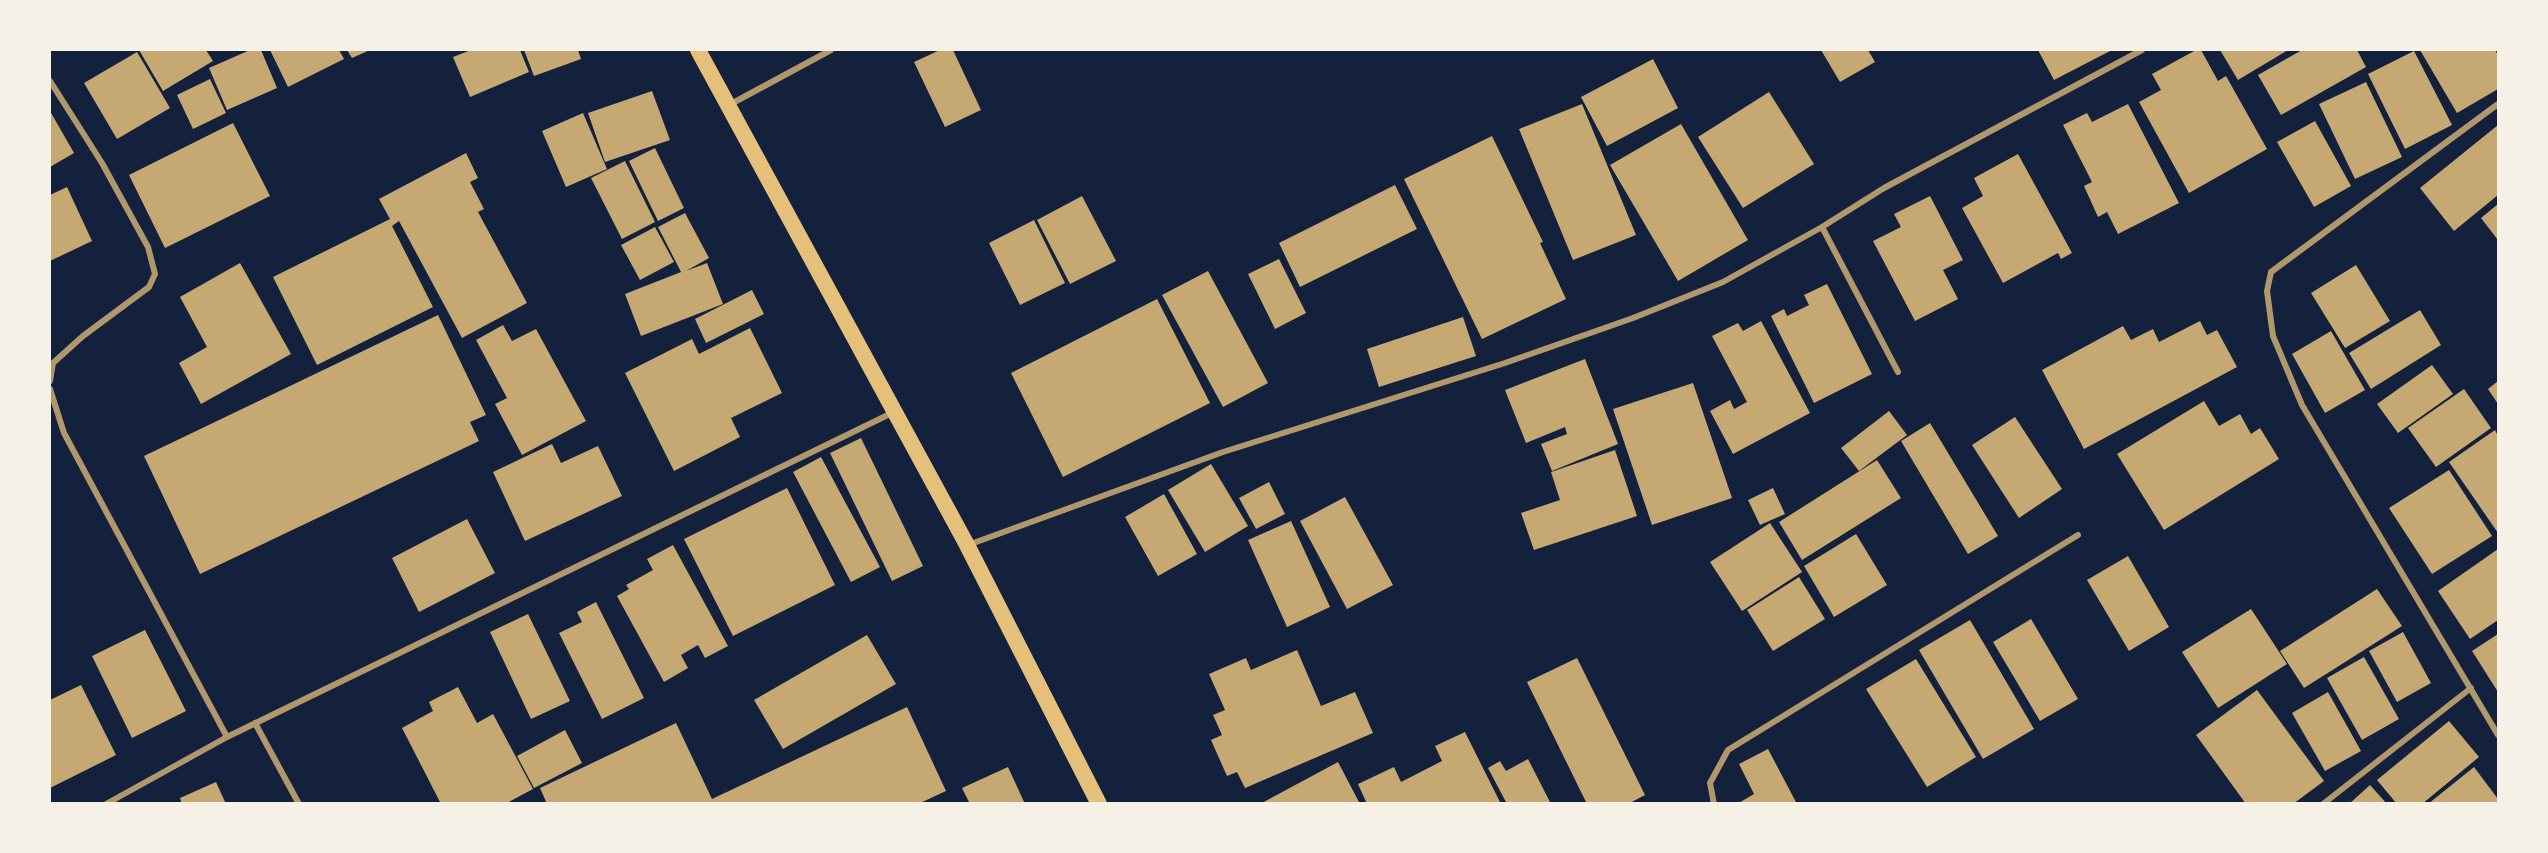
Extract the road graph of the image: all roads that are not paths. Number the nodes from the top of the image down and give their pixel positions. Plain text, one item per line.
1 (698, 50) edge
2 (831, 50) edge
3 (2142, 50) edge
4 (50, 81) edge
5 (2499, 104) edge
6 (728, 106) junction
7 (1822, 227) junction
8 (1898, 372) dead end
9 (50, 381) edge
10 (50, 389) edge
11 (894, 412) junction
12 (2078, 535) dead end
13 (967, 545) junction
14 (2470, 688) junction
15 (255, 723) junction
16 (2499, 735) edge
17 (227, 736) junction
18 (106, 804) edge
19 (299, 804) edge
20 (1099, 804) edge
21 (1714, 804) edge
22 (2323, 804) edge

1 - 6 highway
2 - 6 street
3 - 7 street
4 - 9 street
5 - 14 street
6 - 11 highway
7 - 8 street
7 - 13 street
10 - 17 street
11 - 13 highway
11 - 15 street
12 - 21 street
13 - 20 highway
14 - 16 street
14 - 22 street
15 - 17 street
15 - 19 street
17 - 18 street

